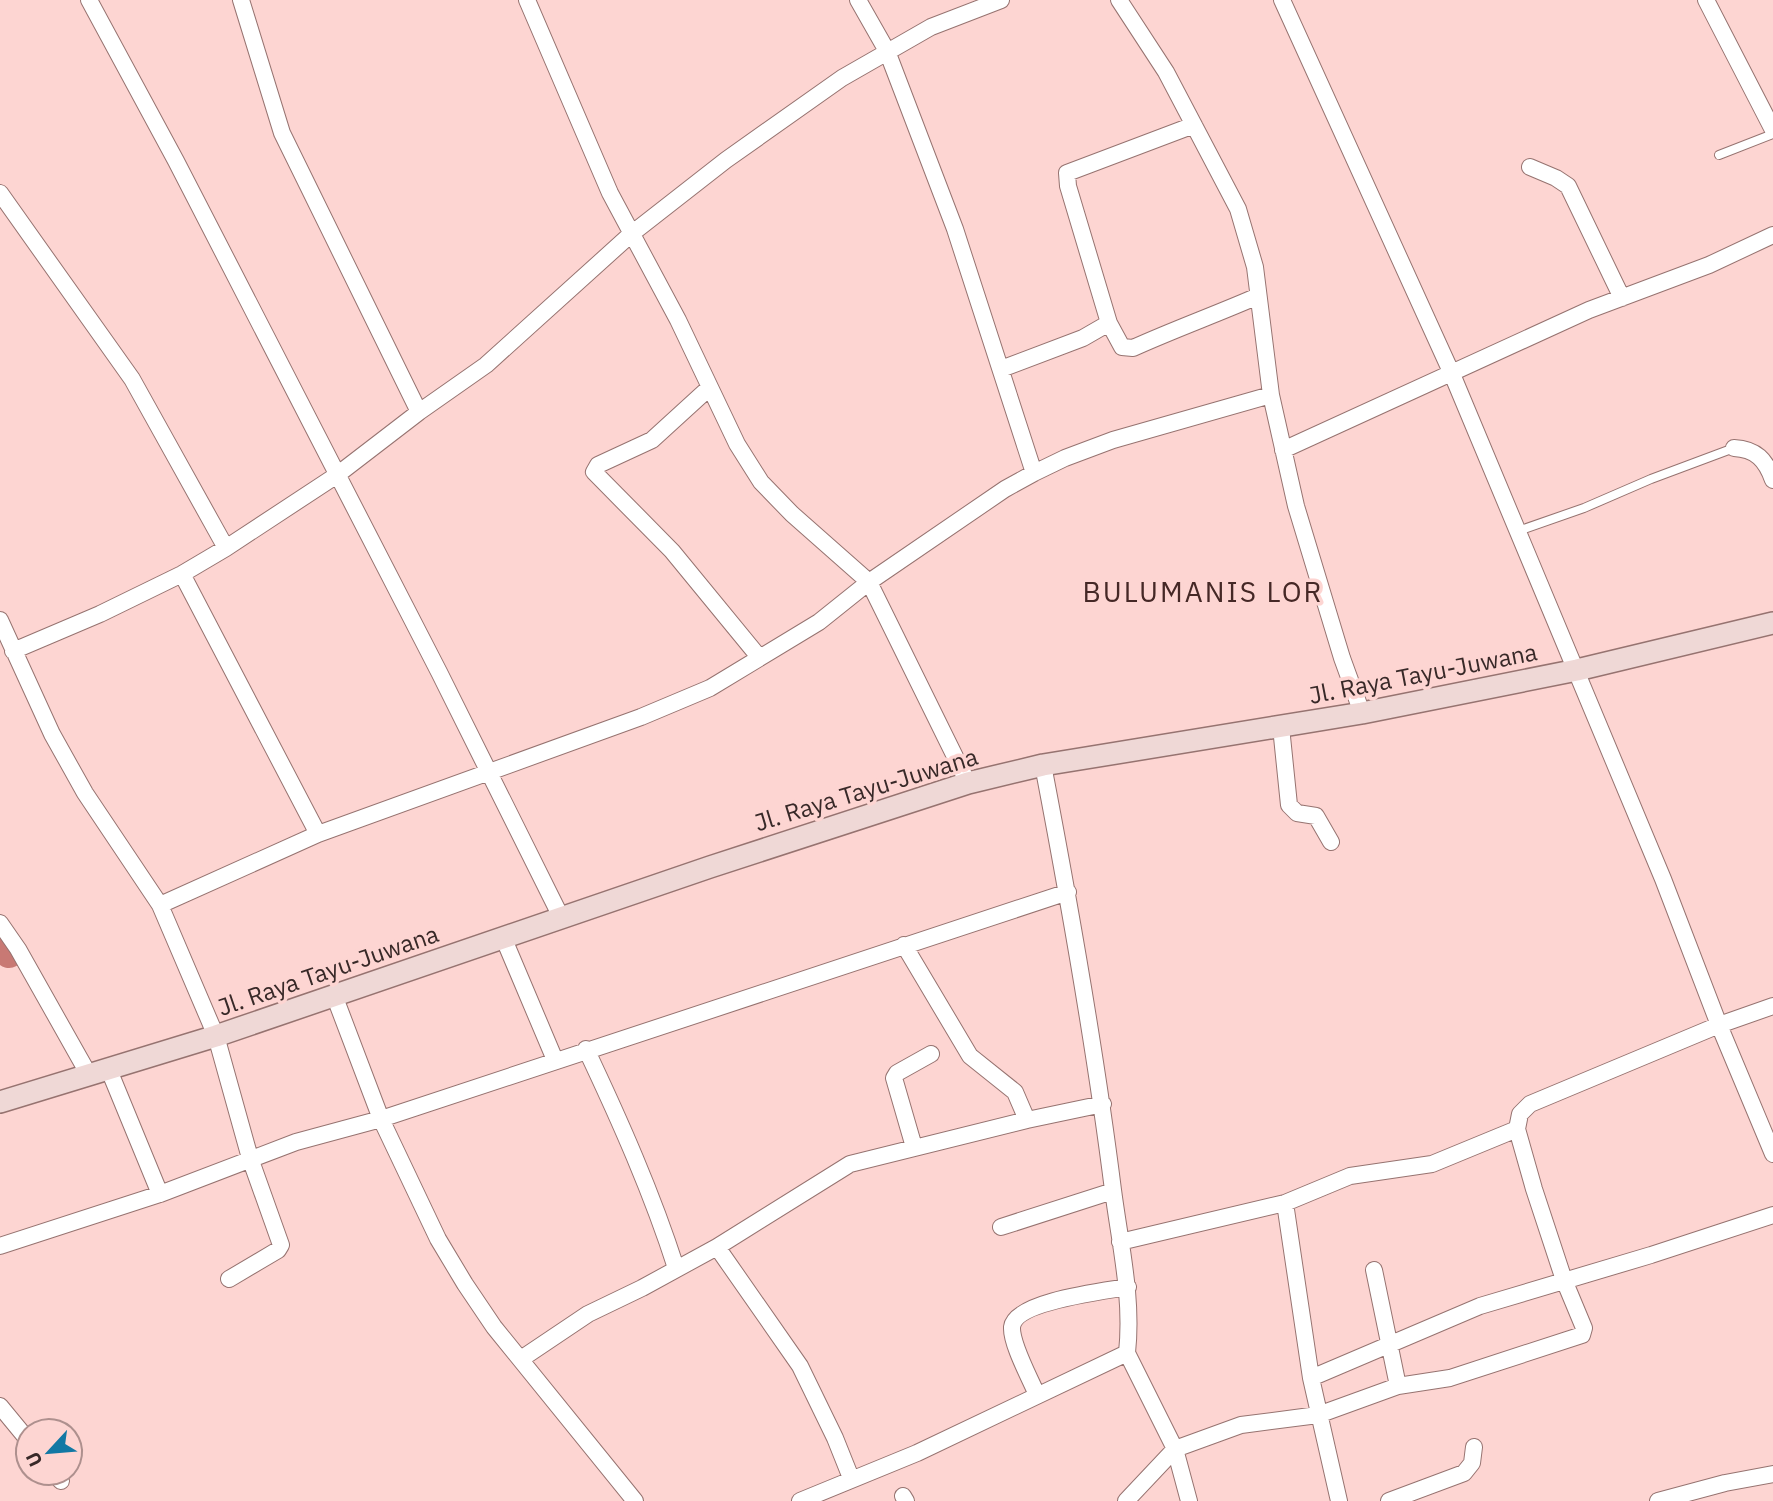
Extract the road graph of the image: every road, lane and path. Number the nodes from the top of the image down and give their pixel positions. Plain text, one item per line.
1 (89, 0) edge
2 (241, 0) edge
3 (527, 0) edge
4 (858, 0) edge
5 (1001, 0) edge
6 (1119, 0) edge
7 (1282, 0) edge
8 (1710, 1) edge
9 (887, 51) junction
10 (1194, 125) junction
11 (1773, 132) edge
12 (1718, 155) dead end
13 (1530, 167) dead end
14 (0, 193) edge
15 (630, 235) junction
16 (1773, 235) edge
17 (1258, 296) junction
18 (1622, 298) junction
19 (1108, 323) junction
20 (1001, 369) junction
21 (1452, 374) junction
22 (709, 388) junction
23 (1271, 395) junction
24 (419, 412) junction
25 (1734, 448) joint
26 (1283, 450) junction
27 (1034, 472) junction
28 (337, 475) junction
29 (1773, 480) edge
30 (1518, 531) junction
31 (226, 548) junction
32 (182, 574) junction
33 (869, 582) junction
34 (0, 620) edge
35 (1773, 623) edge
36 (13, 651) junction
37 (760, 657) junction
38 (1577, 670) junction
39 (1362, 713) junction
40 (1281, 727) junction
41 (1043, 765) junction
42 (489, 773) junction
43 (968, 783) junction
44 (318, 834) junction
45 (1331, 842) dead end
46 (1068, 892) junction
47 (160, 905) junction
48 (561, 917) junction
49 (0, 923) edge
50 (503, 937) junction
51 (904, 945) junction
52 (334, 995) junction
53 (1773, 1006) edge
54 (1718, 1025) junction
55 (216, 1036) junction
56 (586, 1049) junction
57 (931, 1054) dead end
58 (555, 1060) junction
59 (99, 1073) junction
60 (0, 1102) edge
61 (1102, 1104) junction
62 (381, 1119) junction
63 (1027, 1119) junction
64 (1517, 1129) junction
65 (914, 1147) junction
66 (1773, 1154) edge
67 (250, 1158) junction
68 (1113, 1191) junction
69 (160, 1194) junction
70 (1285, 1203) junction
71 (1773, 1215) edge
72 (1001, 1227) dead end
73 (1120, 1242) junction
74 (0, 1246) edge
75 (717, 1247) junction
76 (676, 1268) junction
77 (1374, 1270) dead end
78 (229, 1279) dead end
79 (1564, 1280) junction
80 (1128, 1287) junction
81 (1388, 1346) junction
82 (1127, 1353) junction
83 (521, 1359) junction
84 (1311, 1378) junction
85 (1398, 1386) junction
86 (1037, 1395) junction
87 (0, 1406) edge
88 (1318, 1415) junction
89 (14, 1423) edge
90 (1474, 1447) dead end
91 (1175, 1449) junction
92 (1773, 1474) edge
93 (851, 1478) junction
94 (635, 1501) edge
95 (800, 1501) edge
96 (1126, 1501) edge
97 (1189, 1501) edge
98 (1339, 1501) edge
99 (1389, 1501) edge
100 (1658, 1501) edge

1 - 28 street
2 - 24 street
3 - 15 street
4 - 9 street
5 - 9 street
6 - 10 street
7 - 21 street
8 - 11 street
9 - 15 street
9 - 20 street
10 - 17 street
10 - 19 street
11 - 12 lane
13 - 18 street
14 - 31 street
15 - 22 street
15 - 24 street
16 - 18 street
17 - 19 street
17 - 23 street
18 - 21 street
19 - 20 street
20 - 27 street
21 - 26 street
21 - 30 street
22 - 33 street
22 - 37 street
23 - 26 street
23 - 27 street
24 - 28 street
25 - 29 street
25 - 30 lane
26 - 39 street
27 - 33 street
28 - 31 street
28 - 42 street
30 - 38 street
31 - 32 street
32 - 36 street
32 - 44 street
33 - 37 street
33 - 43 street
34 - 36 street
35 - 38 main road, Jl. Raya Tayu-Juwana
36 - 47 street
37 - 42 street
38 - 39 main road, Jl. Raya Tayu-Juwana
38 - 54 street
39 - 40 main road, Jl. Raya Tayu-Juwana
40 - 41 main road, Jl. Raya Tayu-Juwana
40 - 45 street
41 - 43 main road, Jl. Raya Tayu-Juwana
41 - 46 street
42 - 44 street
42 - 48 street
43 - 48 main road, Jl. Raya Tayu-Juwana
44 - 47 street
46 - 51 street
46 - 61 street
47 - 55 street
48 - 50 main road, Jl. Raya Tayu-Juwana
49 - 59 street
50 - 52 main road, Jl. Raya Tayu-Juwana
50 - 58 street
51 - 56 street
51 - 63 street
52 - 55 main road, Jl. Raya Tayu-Juwana
52 - 62 street
53 - 54 street
54 - 64 street
54 - 66 street
55 - 59 main road, Jl. Raya Tayu-Juwana
55 - 67 street
56 - 58 street
56 - 76 street
57 - 65 street
58 - 62 street
59 - 60 main road, Jl. Raya Tayu-Juwana
59 - 69 street
61 - 63 street
61 - 68 street
62 - 67 street
62 - 83 street
63 - 65 street
64 - 70 street
64 - 79 street
65 - 75 street
67 - 69 street
67 - 78 street
68 - 72 street
68 - 73 street
69 - 74 street
70 - 73 street
70 - 84 street
71 - 79 street
73 - 80 street
75 - 76 street
75 - 93 street
76 - 83 street
77 - 81 street
79 - 81 street
79 - 85 street
80 - 82 street
80 - 86 street
81 - 84 street
81 - 85 street
82 - 86 street
82 - 91 street
83 - 94 street
84 - 88 street
85 - 88 street
86 - 93 street
87 - 89 street
88 - 91 street
88 - 98 street
90 - 99 street
91 - 96 street
91 - 97 street
92 - 100 street
93 - 95 street

